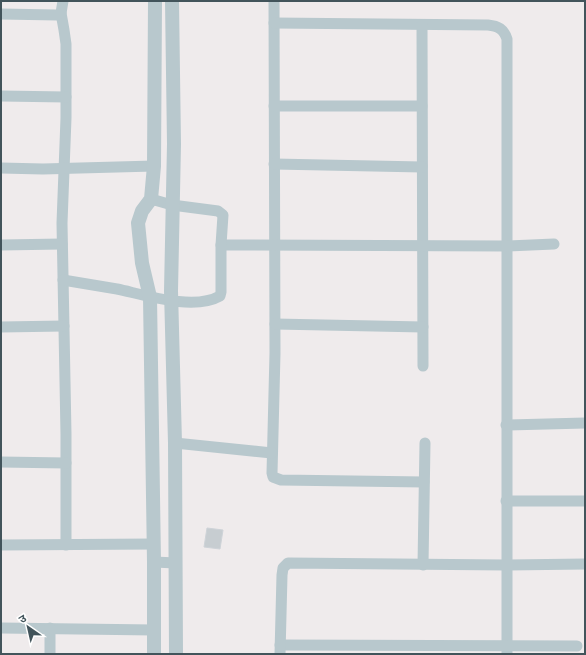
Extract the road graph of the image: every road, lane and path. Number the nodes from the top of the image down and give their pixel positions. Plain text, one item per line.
1 (63, 1) edge
2 (155, 1) edge
3 (172, 1) edge
4 (274, 1) edge
5 (61, 13) junction
6 (1, 14) edge
7 (274, 23) junction
8 (422, 24) junction
9 (1, 96) edge
10 (66, 97) junction
11 (274, 106) junction
12 (422, 106) junction
13 (274, 164) junction
14 (154, 166) junction
15 (422, 167) junction
16 (1, 168) edge
17 (63, 168) junction
18 (151, 200) junction
19 (172, 205) junction
20 (62, 244) junction
21 (554, 244) dead end
22 (1, 245) edge
23 (221, 245) junction
24 (274, 245) junction
25 (422, 246) junction
26 (506, 246) junction
27 (63, 280) junction
28 (150, 297) junction
29 (171, 301) junction
30 (275, 324) junction
31 (64, 326) junction
32 (1, 327) edge
33 (423, 327) junction
34 (423, 366) dead end
35 (585, 423) edge
36 (506, 424) junction
37 (175, 443) junction
38 (424, 443) dead end
39 (272, 453) junction
40 (1, 462) edge
41 (66, 463) junction
42 (424, 482) junction
43 (506, 501) junction
44 (585, 501) edge
45 (154, 544) junction
46 (1, 545) edge
47 (66, 545) junction
48 (154, 562) junction
49 (176, 563) junction
50 (585, 564) edge
51 (424, 565) junction
52 (506, 565) junction
53 (1, 628) edge
54 (50, 628) junction
55 (154, 630) junction
56 (577, 646) dead end
57 (280, 650) edge
58 (507, 650) edge
59 (50, 654) edge
60 (154, 654) edge
61 (176, 654) edge

1 - 5 street
2 - 14 street
3 - 19 street
4 - 7 street
5 - 6 street
5 - 10 street
7 - 8 street
7 - 11 street
8 - 12 street
8 - 26 street
9 - 10 street
10 - 17 street
11 - 12 street
11 - 13 street
12 - 15 street
13 - 15 street
13 - 24 street
14 - 17 street
14 - 18 street
15 - 25 street
16 - 17 street
17 - 20 street
18 - 19 street
18 - 28 street
19 - 23 street
19 - 29 street
20 - 22 street
20 - 27 street
21 - 26 street
23 - 24 street
23 - 29 street
24 - 25 street
24 - 30 street
25 - 26 street
25 - 33 street
26 - 36 street
27 - 28 street
27 - 31 street
28 - 29 street
28 - 45 street
29 - 37 street
30 - 33 street
30 - 39 street
31 - 32 street
31 - 41 street
33 - 34 street
35 - 36 street
36 - 43 street
37 - 39 street
37 - 49 street
38 - 42 street
39 - 42 street
40 - 41 street
41 - 47 street
42 - 51 street
43 - 44 street
43 - 52 street
45 - 47 street
45 - 48 street
46 - 47 street
48 - 49 street
48 - 55 street
49 - 61 street
50 - 52 street
51 - 52 street
51 - 57 street
52 - 58 street
53 - 54 street
54 - 55 street
54 - 59 street
55 - 60 street
56 - 58 street
57 - 58 street

